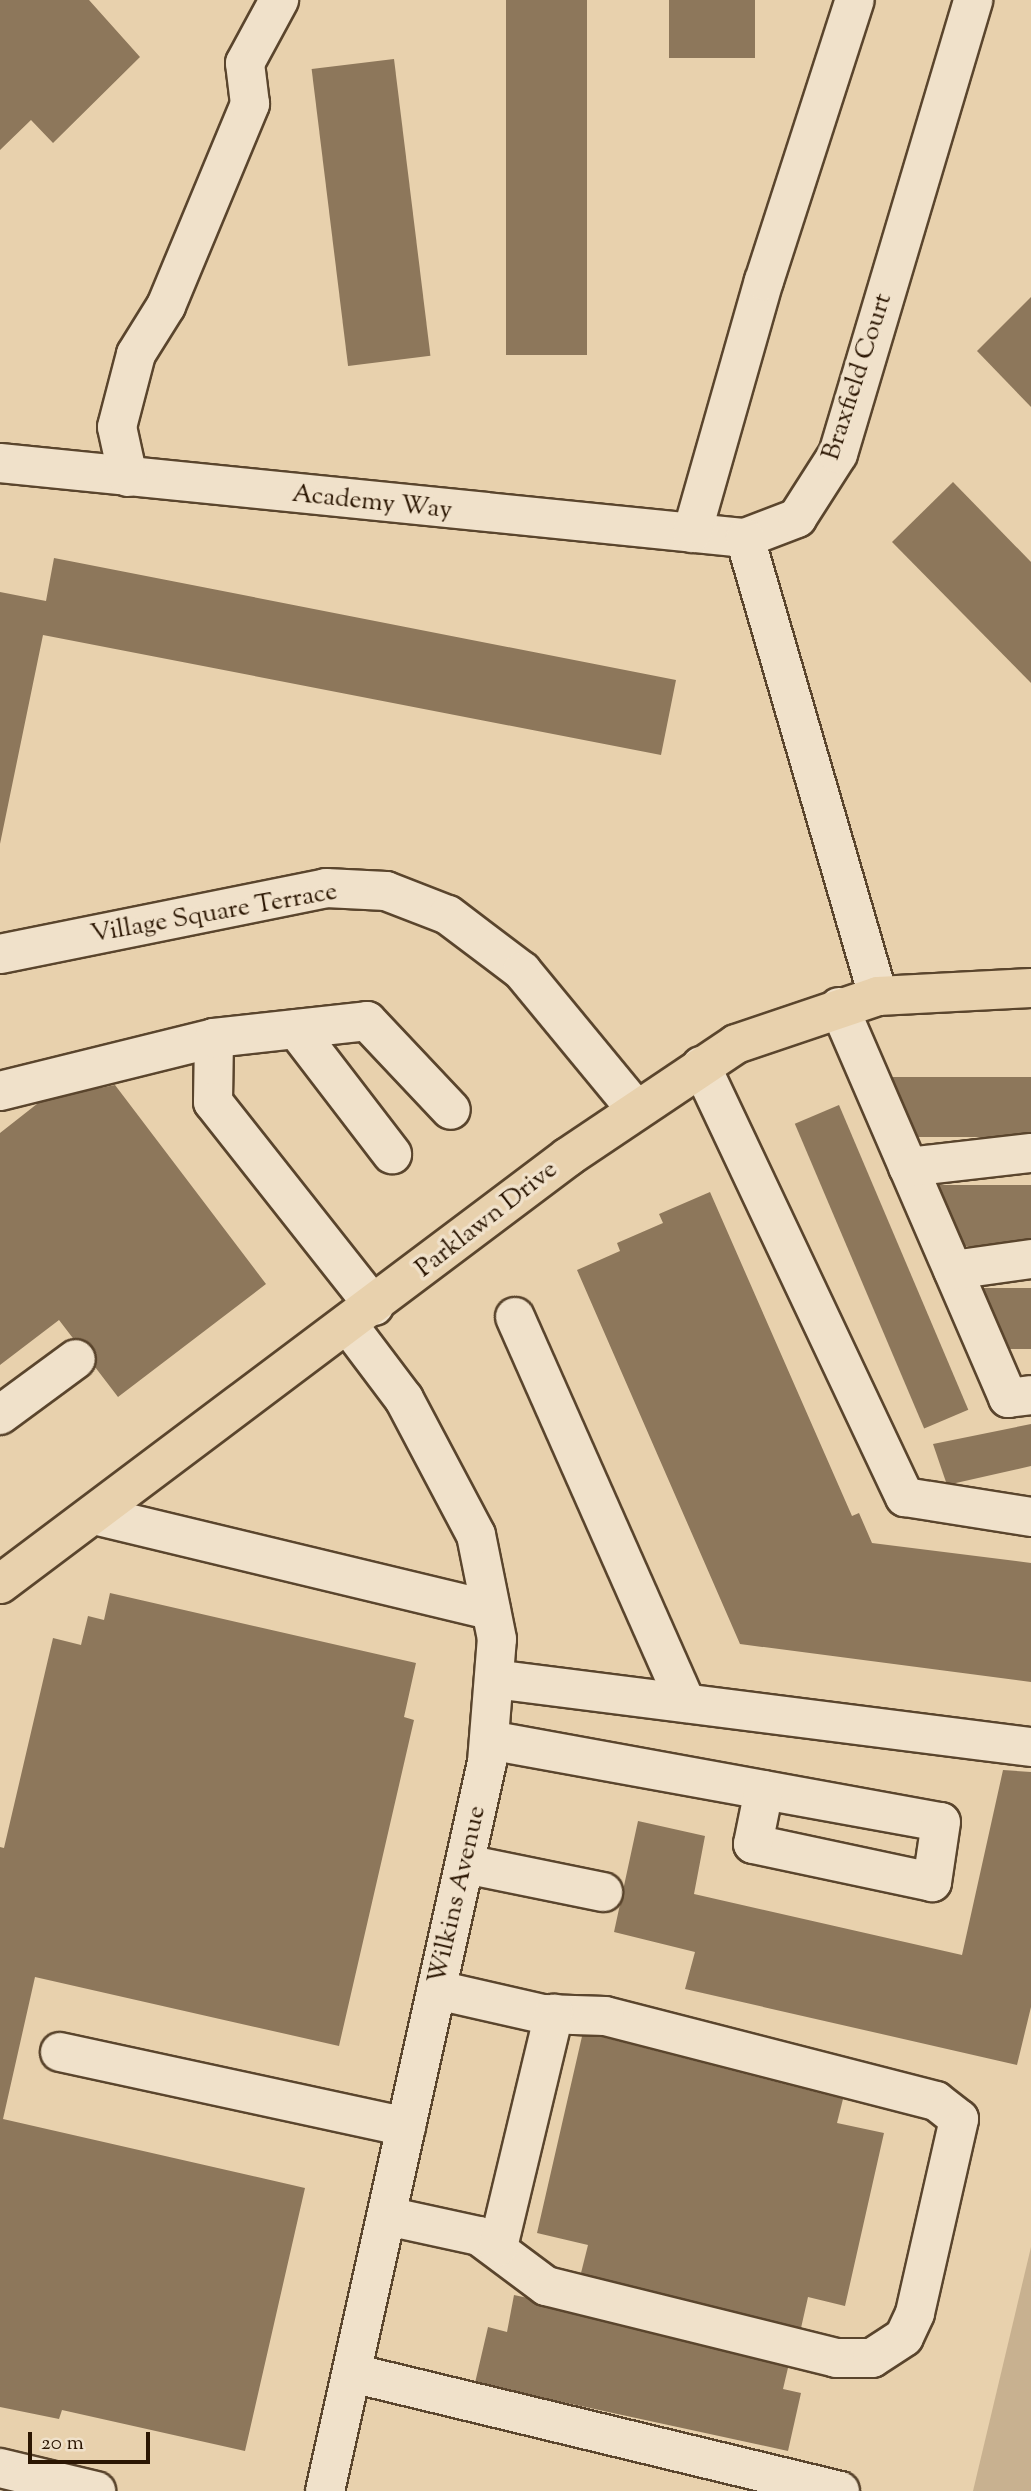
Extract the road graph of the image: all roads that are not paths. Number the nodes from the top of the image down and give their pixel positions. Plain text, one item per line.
1 (279, 0) edge
2 (855, 0) edge
3 (973, 0) edge
4 (0, 463) edge
5 (128, 477) junction
6 (692, 533) junction
7 (745, 538) junction
8 (0, 954) edge
9 (1031, 988) edge
10 (878, 996) junction
11 (839, 1007) junction
12 (296, 1029) junction
13 (214, 1038) junction
14 (701, 1066) junction
15 (0, 1091) edge
16 (635, 1108) junction
17 (451, 1110) dead end
18 (1031, 1153) edge
19 (392, 1154) dead end
20 (908, 1167) junction
21 (1031, 1259) edge
22 (953, 1270) junction
23 (361, 1316) junction
24 (515, 1317) dead end
25 (76, 1359) dead end
26 (1031, 1395) edge
27 (0, 1415) edge
28 (94, 1515) junction
29 (1031, 1517) edge
30 (0, 1584) edge
31 (491, 1610) junction
32 (494, 1679) junction
33 (686, 1703) junction
34 (489, 1740) junction
35 (1031, 1746) edge
36 (764, 1790) dead end
37 (465, 1864) junction
38 (603, 1892) dead end
39 (437, 1990) junction
40 (554, 2014) junction
41 (60, 2052) dead end
42 (406, 2127) junction
43 (387, 2216) junction
44 (498, 2247) junction
45 (352, 2372) junction
46 (0, 2468) edge
47 (96, 2491) edge
48 (325, 2491) edge
49 (839, 2491) edge

1 - 5 street
2 - 6 street
3 - 7 street, Braxfield Court
4 - 5 street, Academy Way
5 - 6 street, Academy Way
6 - 7 street, Academy Way
7 - 10 street
8 - 16 street, Village Square Terrace
9 - 10 main road, Parklawn Drive
10 - 11 main road, Parklawn Drive
11 - 14 main road, Parklawn Drive
11 - 20 street
12 - 13 street
12 - 17 street
12 - 19 street
13 - 15 street
13 - 23 street, Wilkins Avenue
14 - 16 main road, Parklawn Drive
14 - 29 street
16 - 23 main road, Parklawn Drive
18 - 20 street
20 - 22 street
21 - 22 street
22 - 26 street
23 - 28 main road, Parklawn Drive
23 - 31 street, Wilkins Avenue
24 - 33 street
25 - 27 street
28 - 30 main road, Parklawn Drive
28 - 31 street
31 - 32 street, Wilkins Avenue
32 - 33 street
32 - 34 street, Wilkins Avenue
33 - 35 street
34 - 36 street
34 - 37 street, Wilkins Avenue
37 - 38 street
37 - 39 street, Wilkins Avenue
39 - 40 street
39 - 42 street, Wilkins Avenue
40 - 44 street
40 - 44 street
41 - 42 street
42 - 43 street, Wilkins Avenue
43 - 44 street
43 - 45 street, Wilkins Avenue
45 - 48 street, Wilkins Avenue
45 - 49 street
46 - 47 street

